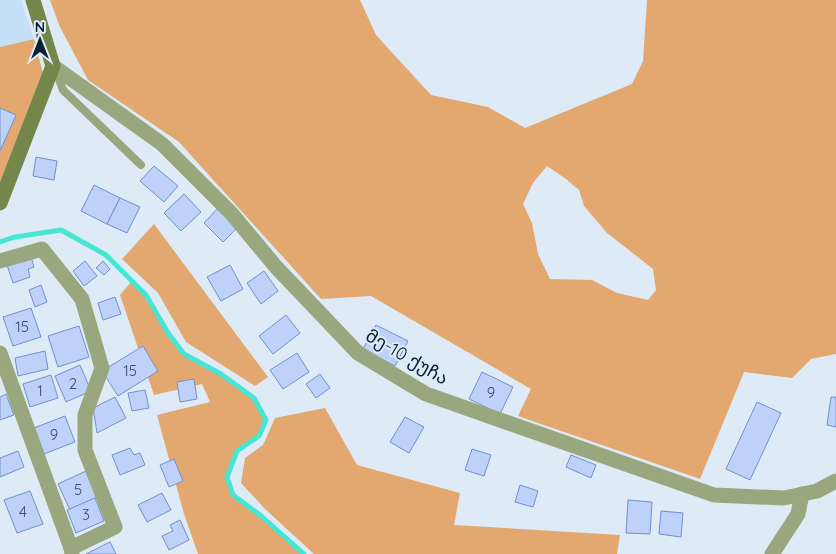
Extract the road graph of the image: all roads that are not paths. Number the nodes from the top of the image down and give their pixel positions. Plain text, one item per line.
1 (33, 0) edge
2 (53, 66) junction
3 (141, 165) dead end
4 (0, 204) edge
5 (0, 261) edge
6 (0, 353) edge
7 (836, 481) edge
8 (817, 491) junction
9 (802, 494) junction
10 (836, 494) edge
11 (72, 551) edge
12 (772, 554) edge

1 - 2 street
2 - 3 lane
2 - 4 street
2 - 9 street, მე-10 ქუჩა
5 - 11 street
6 - 11 street
7 - 8 street, მე-10 ქუჩა
8 - 9 street, მე-10 ქუჩა
8 - 10 street
9 - 12 street

